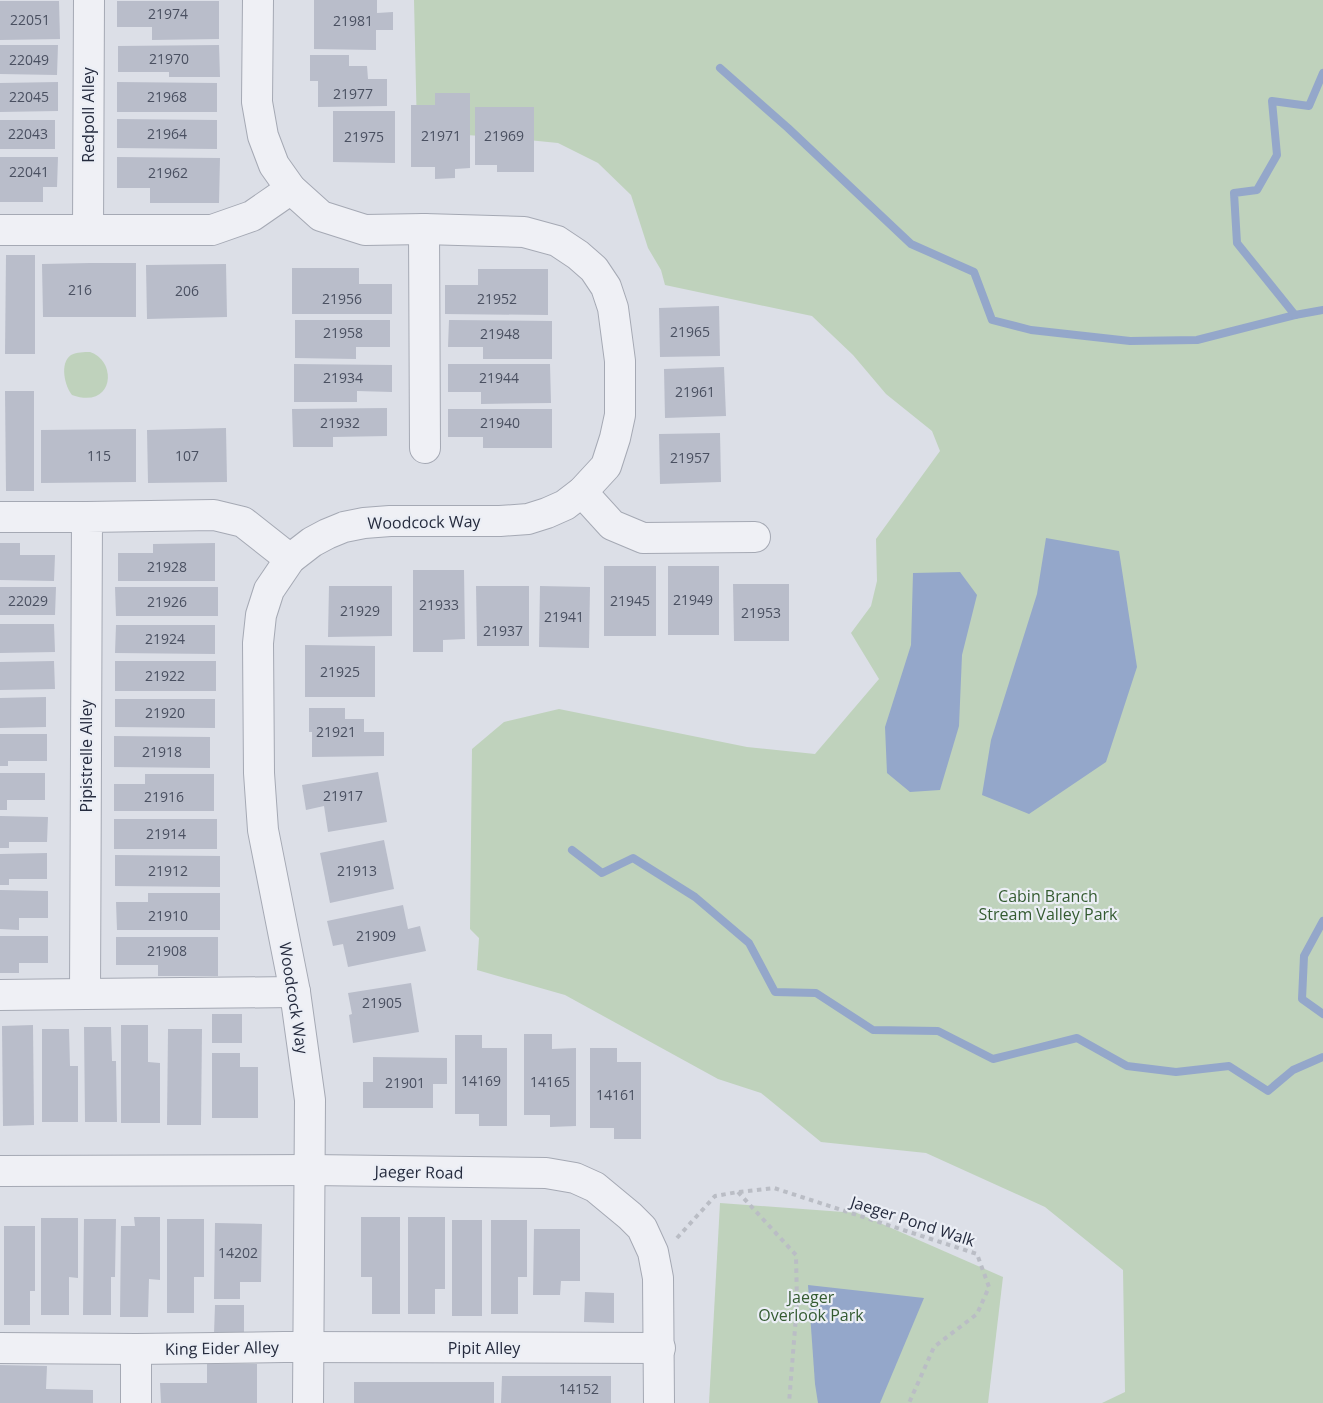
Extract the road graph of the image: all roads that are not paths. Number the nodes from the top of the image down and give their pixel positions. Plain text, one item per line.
1 (89, 0) edge
2 (258, 0) edge
3 (291, 189) junction
4 (424, 229) junction
5 (0, 230) edge
6 (88, 230) junction
7 (425, 448) dead end
8 (582, 492) junction
9 (87, 517) junction
10 (0, 518) edge
11 (755, 537) dead end
12 (290, 559) junction
13 (296, 992) junction
14 (85, 994) junction
15 (0, 995) edge
16 (310, 1170) junction
17 (0, 1171) edge
18 (308, 1347) junction
19 (0, 1348) edge
20 (660, 1348) junction
21 (136, 1349) junction
22 (136, 1403) edge
23 (308, 1403) edge
24 (659, 1403) edge

1 - 6 street, Redpoll Alley
2 - 3 street, Woodcock Way
3 - 4 street, Woodcock Way
3 - 6 street
4 - 7 street
4 - 8 street, Woodcock Way
5 - 6 street
8 - 11 street
8 - 12 street, Woodcock Way
9 - 10 street
9 - 12 street
9 - 14 street, Pipistrelle Alley
12 - 13 street, Woodcock Way
13 - 14 street
13 - 16 street, Woodcock Way
14 - 15 street
16 - 17 street, Jaeger Road
16 - 18 street, Woodcock Way
16 - 20 street, Jaeger Road
18 - 20 street, Pipit Alley
18 - 21 street, King Eider Alley
18 - 23 street, Woodcock Way
19 - 21 street, King Eider Alley
20 - 24 street, Jaeger Road
21 - 22 street

